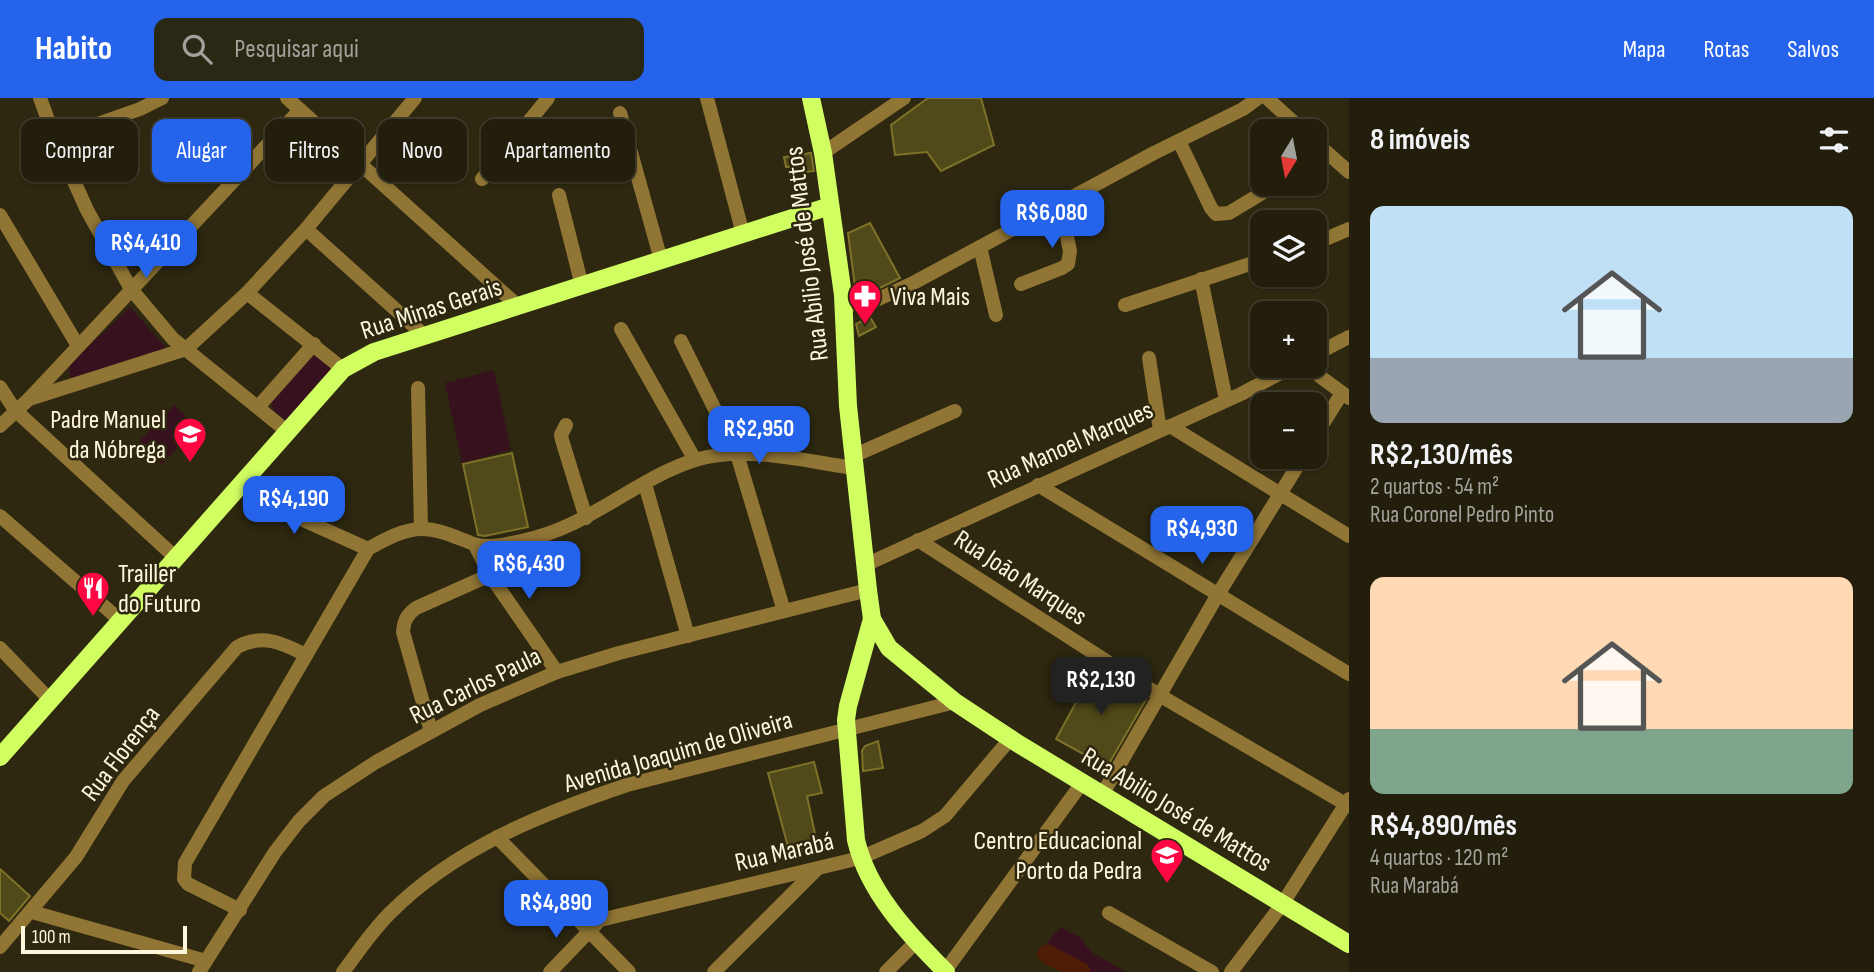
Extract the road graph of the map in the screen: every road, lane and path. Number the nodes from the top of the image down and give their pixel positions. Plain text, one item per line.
1 (40, 98) edge
2 (162, 98) edge
3 (287, 98) edge
4 (415, 98) edge
5 (548, 98) edge
6 (707, 98) edge
7 (811, 98) edge
8 (904, 98) edge
9 (1258, 98) edge
10 (1267, 98) edge
11 (300, 110) junction
12 (620, 113) dead end
13 (48, 119) edge
14 (112, 119) edge
15 (310, 119) edge
16 (531, 119) edge
17 (1290, 119) edge
18 (1179, 141) junction
19 (823, 153) junction
20 (1327, 153) edge
21 (364, 161) edge
22 (364, 168) edge
23 (1349, 173) edge
24 (75, 182) edge
25 (346, 182) edge
26 (559, 195) dead end
27 (1257, 196) edge
28 (1060, 204) junction
29 (830, 206) junction
30 (0, 215) edge
31 (306, 229) junction
32 (1349, 229) edge
33 (743, 234) junction
34 (1327, 238) edge
35 (980, 247) junction
36 (661, 260) junction
37 (1250, 264) edge
38 (1201, 279) junction
39 (1021, 284) dead end
40 (582, 286) junction
41 (131, 289) junction
42 (247, 293) junction
43 (844, 305) junction
44 (1125, 305) dead end
45 (518, 306) junction
46 (996, 316) dead end
47 (621, 330) dead end
48 (425, 336) junction
49 (1349, 337) edge
50 (681, 341) dead end
51 (314, 344) junction
52 (78, 346) junction
53 (1327, 348) edge
54 (187, 349) junction
55 (1149, 358) dead end
56 (343, 369) junction
57 (1270, 378) edge
58 (1322, 378) edge
59 (0, 387) edge
60 (418, 388) dead end
61 (1345, 396) edge
62 (29, 399) junction
63 (1226, 400) junction
64 (258, 407) junction
65 (15, 410) junction
66 (956, 411) dead end
67 (1327, 420) edge
68 (566, 425) dead end
69 (0, 426) edge
70 (1165, 428) junction
71 (288, 432) junction
72 (737, 454) junction
73 (695, 460) junction
74 (854, 462) junction
75 (1296, 469) edge
76 (245, 482) junction
77 (645, 484) junction
78 (1038, 485) junction
79 (1280, 495) junction
80 (0, 516) edge
81 (586, 518) junction
82 (421, 529) junction
83 (1349, 536) edge
84 (918, 540) junction
85 (475, 545) junction
86 (368, 550) junction
87 (176, 558) junction
88 (865, 565) junction
89 (490, 575) junction
90 (867, 590) junction
91 (1217, 596) junction
92 (784, 611) junction
93 (872, 619) junction
94 (121, 621) junction
95 (688, 636) junction
96 (0, 648) edge
97 (306, 655) junction
98 (556, 672) junction
99 (1349, 674) edge
100 (1159, 695) junction
101 (50, 699) junction
102 (955, 702) junction
103 (846, 730) junction
104 (431, 732) junction
105 (1010, 739) junction
106 (0, 757) edge
107 (1082, 783) junction
108 (1102, 795) junction
109 (1348, 803) edge
110 (497, 837) junction
111 (860, 858) junction
112 (818, 868) junction
113 (1283, 903) junction
114 (240, 910) junction
115 (32, 912) junction
116 (1109, 913) dead end
117 (587, 931) junction
118 (916, 942) junction
119 (1349, 944) edge
120 (0, 947) edge
121 (203, 966) edge
122 (343, 972) edge
123 (550, 972) edge
124 (629, 972) edge
125 (714, 972) edge
126 (886, 972) edge
127 (945, 972) edge
128 (1212, 972) edge
129 (1231, 972) edge

1 - 13 street
2 - 14 street
3 - 11 street
4 - 21 street
5 - 16 street
6 - 33 street
7 - 19 main road, Rua Abilio José de Mattos
8 - 19 street
9 - 18 street
10 - 17 street
11 - 15 street
11 - 41 street
12 - 36 street
18 - 27 street
18 - 28 street
19 - 29 main road, Rua Abilio José de Mattos
20 - 23 street
22 - 45 street
24 - 41 street
25 - 31 street
26 - 40 street
28 - 35 street
28 - 39 street
29 - 33 main road, Rua Minas Gerais
29 - 43 main road, Rua Abilio José de Mattos
30 - 52 street
31 - 42 street
31 - 48 street
32 - 34 street
33 - 36 main road, Rua Minas Gerais
35 - 43 street
35 - 46 street
36 - 40 main road, Rua Minas Gerais
37 - 38 street
38 - 44 street
38 - 63 street
40 - 45 main road, Rua Minas Gerais
41 - 52 street
41 - 54 street
42 - 51 street
42 - 54 street
43 - 74 main road, Rua Abilio José de Mattos
45 - 48 main road, Rua Minas Gerais
47 - 73 street
48 - 56 main road, Rua Minas Gerais
49 - 53 street
50 - 72 street
51 - 56 street
51 - 64 street
52 - 62 street
54 - 62 street
54 - 64 street
55 - 70 street
56 - 71 main road, Rua Minas Gerais
57 - 63 street, Rua Manoel Marques
58 - 61 street
59 - 65 street
60 - 82 street
61 - 67 street
62 - 65 street
63 - 70 street, Rua Manoel Marques
64 - 71 street
65 - 69 street
65 - 87 street
66 - 74 street
68 - 81 street
70 - 78 street, Rua Manoel Marques
70 - 79 street
71 - 76 main road, Rua Minas Gerais
72 - 73 street
72 - 74 street
72 - 92 street
73 - 77 street
74 - 88 main road, Rua Abilio José de Mattos
75 - 79 street
76 - 86 street
76 - 87 main road, Rua Minas Gerais
77 - 81 street
77 - 95 street
78 - 84 street, Rua Manoel Marques
78 - 91 street
79 - 83 street
79 - 91 street
80 - 94 street
81 - 85 street
82 - 85 street
82 - 86 street
84 - 88 street, Rua Manoel Marques
84 - 100 street, Rua João Marques
85 - 89 street
86 - 97 street
87 - 94 main road, Rua Minas Gerais
88 - 90 main road, Rua Abilio José de Mattos
89 - 98 street
89 - 104 street
90 - 92 street, Rua Carlos Paula
90 - 93 main road, Rua Abilio José de Mattos
91 - 99 street
91 - 100 street
92 - 95 street, Rua Carlos Paula
93 - 102 main road, Rua Abilio José de Mattos
93 - 103 main road
94 - 101 main road, Rua Minas Gerais
95 - 98 street, Rua Carlos Paula
96 - 101 street
97 - 114 street
97 - 115 street, Rua Florença
98 - 104 street, Rua Carlos Paula
100 - 108 street
100 - 109 street, Rua João Marques
101 - 106 main road, Rua Minas Gerais
102 - 103 street, Avenida Joaquim de Oliveira
102 - 105 main road, Rua Abilio José de Mattos
103 - 110 street, Avenida Joaquim de Oliveira
103 - 111 main road
104 - 114 street, Rua Carlos Paula
105 - 107 main road, Rua Abilio José de Mattos
105 - 111 street, Rua Marabá
107 - 108 main road, Rua Abilio José de Mattos
107 - 127 street
108 - 113 main road, Rua Abilio José de Mattos
109 - 113 street
110 - 117 street
110 - 122 street, Avenida Joaquim de Oliveira
111 - 112 street, Rua Marabá
111 - 118 main road
112 - 117 street, Rua Marabá
112 - 125 street
113 - 119 main road, Rua Abilio José de Mattos
113 - 129 street
114 - 121 street, Rua Carlos Paula
115 - 120 street, Rua Florença
115 - 121 street
116 - 128 street
117 - 123 street, Rua Marabá
117 - 124 street
118 - 126 street
118 - 127 main road

